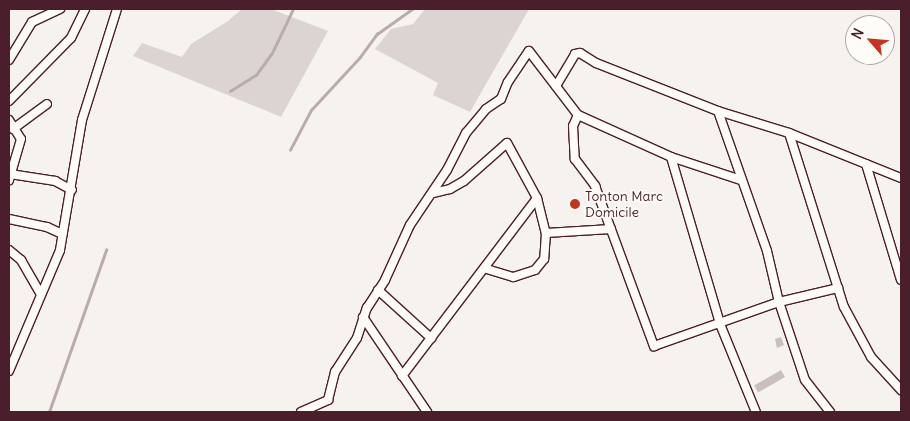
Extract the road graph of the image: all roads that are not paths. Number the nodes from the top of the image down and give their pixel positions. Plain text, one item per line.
1 (60, 9) edge
2 (82, 9) edge
3 (86, 9) edge
4 (117, 9) edge
5 (9, 60) edge
6 (556, 86) junction
7 (9, 100) edge
8 (47, 104) dead end
9 (718, 111) junction
10 (578, 114) junction
11 (9, 120) edge
12 (13, 129) junction
13 (789, 133) junction
14 (671, 157) junction
15 (866, 164) junction
16 (9, 177) edge
17 (901, 178) edge
18 (741, 180) junction
19 (72, 190) junction
20 (432, 193) junction
21 (537, 198) junction
22 (9, 219) edge
23 (611, 229) junction
24 (62, 234) junction
25 (546, 234) junction
26 (890, 245) junction
27 (901, 249) edge
28 (9, 250) edge
29 (484, 268) junction
30 (901, 280) edge
31 (838, 288) junction
32 (378, 290) junction
33 (41, 294) junction
34 (779, 302) junction
35 (363, 317) junction
36 (720, 324) junction
37 (432, 338) junction
38 (9, 371) edge
39 (402, 376) junction
40 (901, 390) edge
41 (324, 404) junction
42 (300, 412) edge
43 (327, 412) edge
44 (427, 412) edge
45 (756, 412) edge
46 (830, 412) edge

1 - 5 street
2 - 3 street
3 - 7 street
4 - 19 street
6 - 9 street
6 - 10 street
6 - 20 street
8 - 12 street
9 - 13 street
9 - 18 street
10 - 14 street
10 - 23 street
11 - 12 street
12 - 16 street
13 - 15 street
13 - 31 street
14 - 18 street
14 - 36 street
15 - 17 street
15 - 26 street
16 - 19 street
18 - 34 street
19 - 24 street
20 - 21 street
20 - 32 street
21 - 25 street
21 - 29 street
22 - 24 street
23 - 25 street
23 - 36 street
24 - 33 street
25 - 29 street
26 - 27 street
26 - 30 street
28 - 33 street
29 - 37 street
31 - 34 street
31 - 40 street
32 - 35 street
32 - 37 street
33 - 38 street
34 - 36 street
34 - 46 street
35 - 39 street
35 - 41 street
36 - 45 street
37 - 39 street
39 - 44 street
41 - 42 street
41 - 43 street

